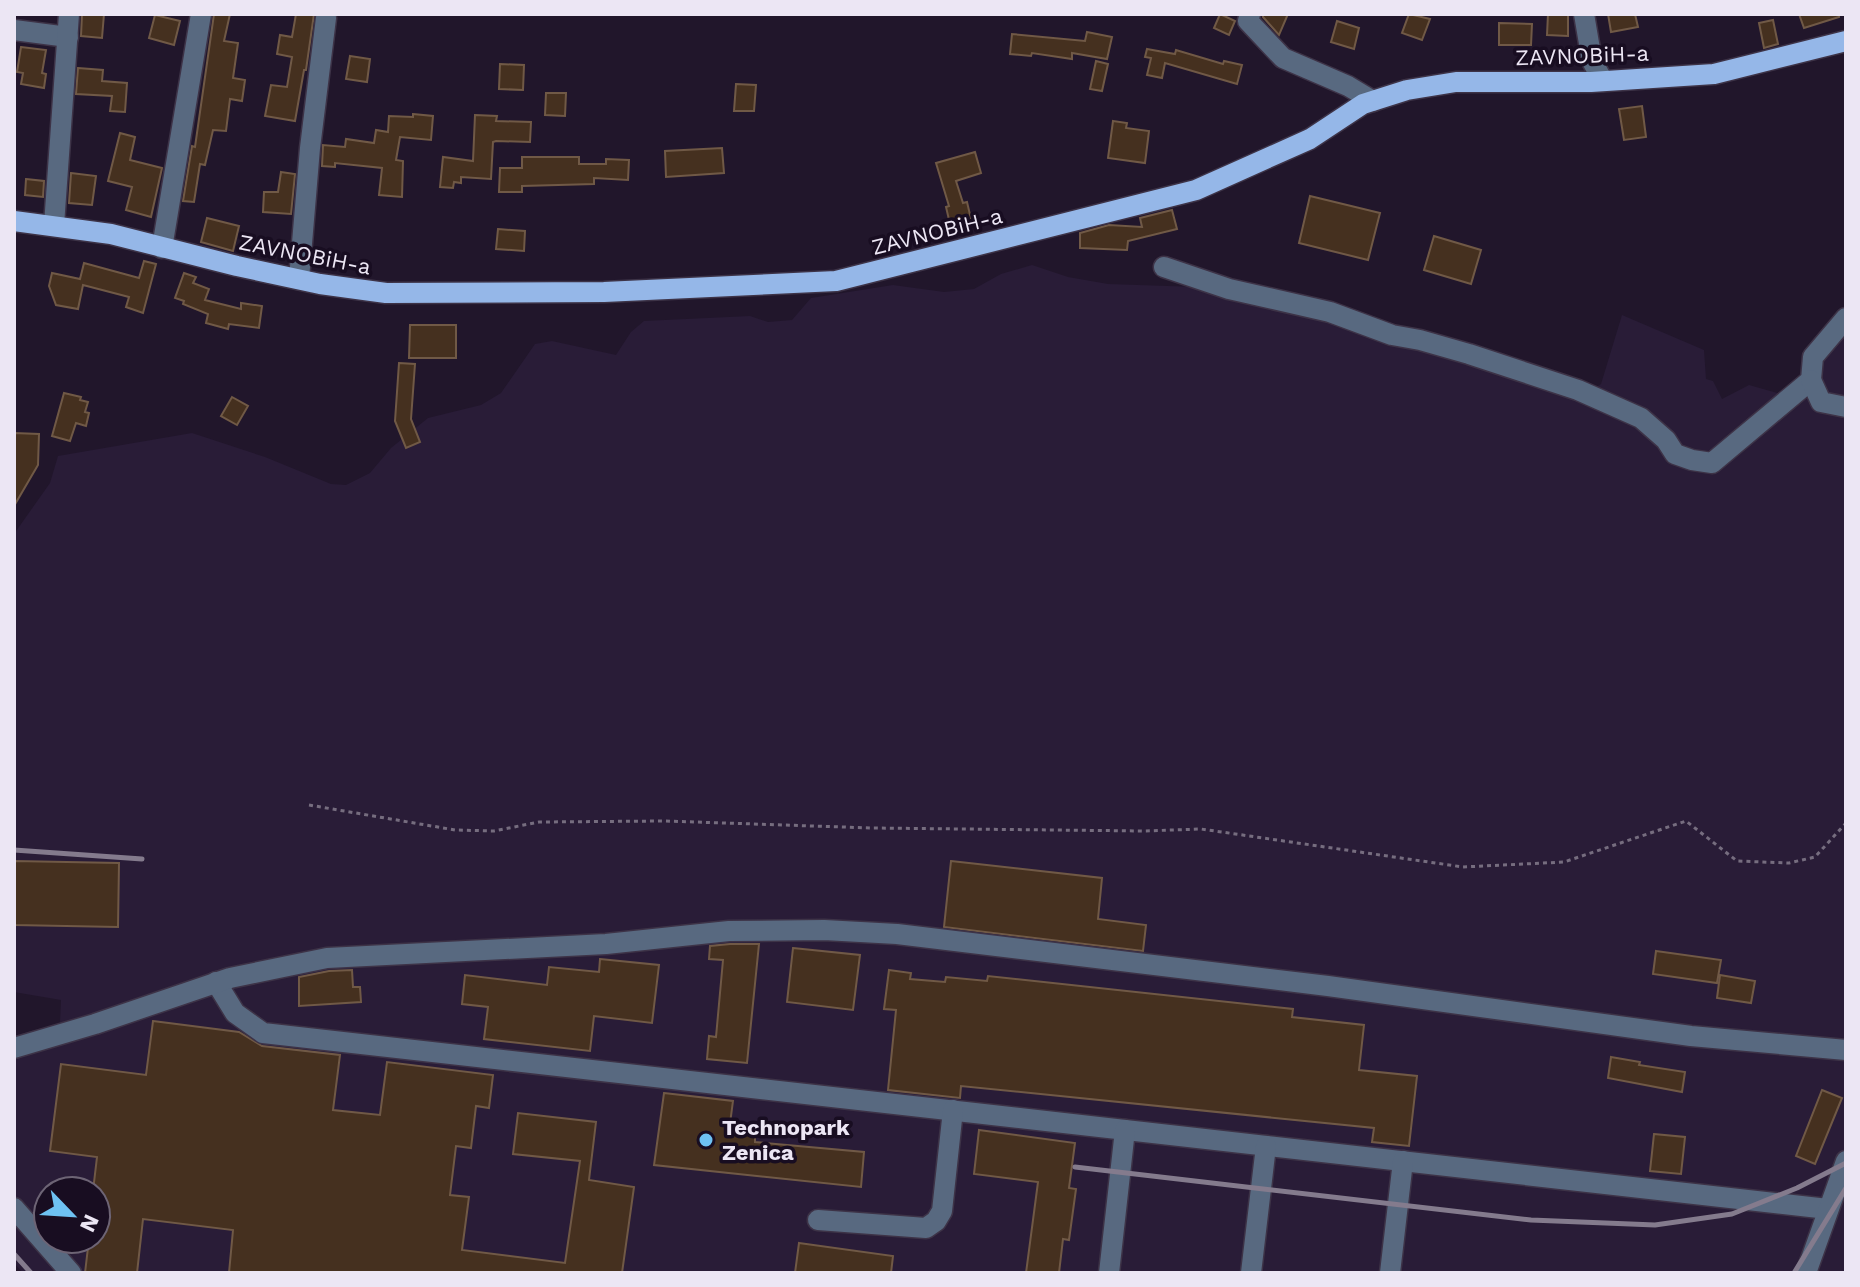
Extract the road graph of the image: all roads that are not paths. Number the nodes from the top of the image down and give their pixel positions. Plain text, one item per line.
1 (69, 14) edge
2 (201, 14) edge
3 (1250, 14) edge
4 (1584, 14) edge
5 (326, 18) dead end
6 (14, 30) edge
7 (68, 37) junction
8 (1846, 41) edge
9 (1603, 81) junction
10 (1373, 101) junction
11 (14, 221) edge
12 (54, 225) junction
13 (162, 248) junction
14 (1164, 267) dead end
15 (299, 279) junction
16 (1846, 318) edge
17 (1811, 380) junction
18 (1846, 407) edge
19 (216, 982) junction
20 (14, 1048) edge
21 (1846, 1050) edge
22 (953, 1110) junction
23 (1125, 1130) junction
24 (1266, 1146) junction
25 (1403, 1161) junction
26 (1846, 1161) edge
27 (14, 1208) edge
28 (1828, 1209) junction
29 (818, 1220) dead end
30 (71, 1273) edge
31 (1109, 1273) edge
32 (1251, 1273) edge
33 (1390, 1273) edge
34 (1806, 1273) edge

1 - 7 street
2 - 13 street
3 - 10 street
4 - 9 street
5 - 15 street
6 - 7 street
7 - 12 street
8 - 9 main road, ZAVNOBiH-a
9 - 10 main road, ZAVNOBiH-a
10 - 15 main road, ZAVNOBiH-a
11 - 12 main road, ZAVNOBiH-a
12 - 13 main road, ZAVNOBiH-a
13 - 15 main road, ZAVNOBiH-a
14 - 17 street
16 - 17 street
17 - 18 street
19 - 20 street
19 - 21 street
19 - 22 street
22 - 23 street
22 - 29 street
23 - 24 street
23 - 31 street
24 - 25 street
24 - 32 street
25 - 28 street
25 - 33 street
26 - 28 street
27 - 30 street
28 - 34 street

